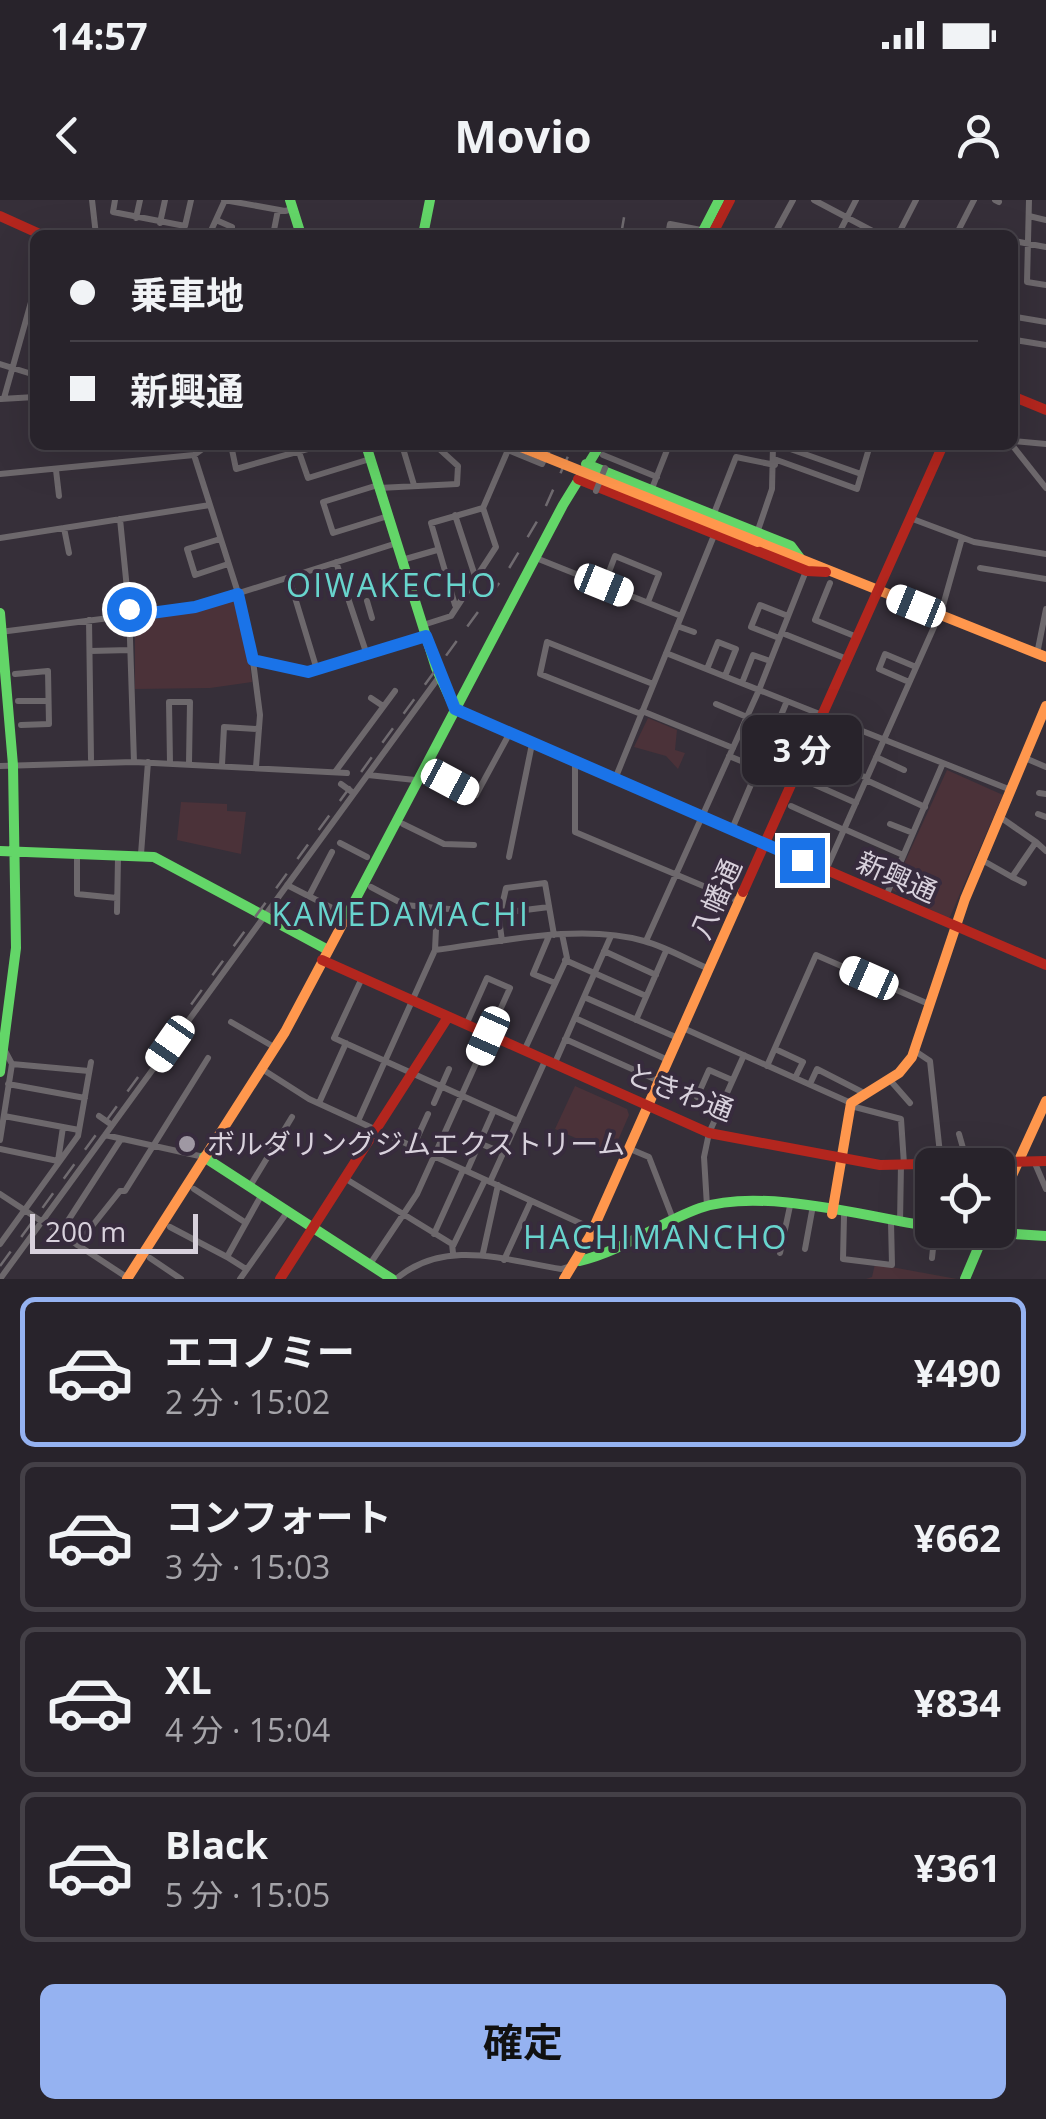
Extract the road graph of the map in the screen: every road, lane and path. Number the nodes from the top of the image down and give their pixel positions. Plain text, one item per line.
1 (92, 200) edge
2 (116, 200) edge
3 (140, 200) edge
4 (166, 200) edge
5 (191, 200) edge
6 (225, 200) edge
7 (430, 200) edge
8 (719, 200) edge
9 (730, 200) edge
10 (793, 200) edge
11 (814, 200) edge
12 (856, 200) edge
13 (916, 200) edge
14 (974, 200) edge
15 (1029, 200) edge
16 (235, 201) edge
17 (263, 204) edge
18 (291, 204) edge
19 (278, 210) junction
20 (0, 216) edge
21 (1028, 216) junction
22 (847, 217) junction
23 (136, 218) junction
24 (216, 220) junction
25 (1046, 220) edge
26 (160, 224) junction
27 (232, 228) dead end
28 (31, 230) edge
29 (98, 230) edge
30 (211, 230) edge
31 (274, 230) edge
32 (299, 230) edge
33 (425, 230) edge
34 (669, 230) edge
35 (692, 230) edge
36 (708, 230) edge
37 (709, 230) edge
38 (777, 230) edge
39 (840, 230) edge
40 (871, 230) edge
41 (901, 230) edge
42 (959, 230) edge
43 (1018, 242) edge
44 (1027, 243) junction
45 (1046, 246) edge
46 (1046, 284) edge
47 (30, 306) edge
48 (1018, 317) edge
49 (1046, 322) edge
50 (1018, 341) edge
51 (1046, 345) edge
52 (0, 364) edge
53 (13, 368) junction
54 (30, 373) edge
55 (30, 396) edge
56 (2, 398) edge
57 (1018, 398) edge
58 (1046, 410) edge
59 (1018, 443) edge
60 (1046, 444) edge
61 (201, 450) edge
62 (232, 450) edge
63 (306, 450) edge
64 (367, 450) edge
65 (404, 450) edge
66 (440, 450) edge
67 (511, 450) edge
68 (516, 450) edge
69 (517, 450) edge
70 (548, 450) edge
71 (666, 450) edge
72 (776, 450) edge
73 (791, 450) edge
74 (868, 450) edge
75 (940, 450) edge
76 (1017, 450) edge
77 (299, 452) junction
78 (595, 453) edge
79 (194, 455) junction
80 (370, 459) junction
81 (775, 462) junction
82 (604, 468) dead end
83 (56, 470) junction
84 (0, 474) edge
85 (861, 474) junction
86 (1034, 474) junction
87 (1046, 474) edge
88 (657, 477) junction
89 (578, 479) junction
90 (414, 485) junction
91 (378, 486) junction
92 (1046, 488) edge
93 (596, 490) dead end
94 (651, 491) junction
95 (59, 496) dead end
96 (210, 505) junction
97 (484, 508) junction
98 (455, 515) junction
99 (388, 516) junction
100 (714, 516) junction
101 (910, 518) junction
102 (120, 519) junction
103 (64, 528) junction
104 (715, 534) junction
105 (0, 538) edge
106 (757, 538) junction
107 (962, 538) junction
108 (220, 539) junction
109 (397, 543) junction
110 (436, 550) junction
111 (69, 553) dead end
112 (1046, 554) edge
113 (536, 558) junction
114 (402, 560) junction
115 (336, 562) junction
116 (228, 564) junction
117 (980, 568) dead end
118 (806, 570) junction
119 (475, 577) junction
120 (288, 578) junction
121 (833, 578) junction
122 (1046, 579) edge
123 (604, 585) junction
124 (878, 591) junction
125 (238, 594) junction
126 (648, 603) junction
127 (455, 607) junction
128 (1046, 608) edge
129 (370, 610) dead end
130 (0, 612) edge
131 (354, 615) junction
132 (939, 615) junction
133 (129, 616) junction
134 (681, 616) junction
135 (788, 616) junction
136 (89, 620) junction
137 (677, 626) junction
138 (425, 631) junction
139 (1, 632) edge
140 (694, 632) dead end
141 (780, 635) junction
142 (857, 638) junction
143 (90, 650) junction
144 (130, 650) junction
145 (666, 653) junction
146 (367, 655) junction
147 (1042, 656) edge
148 (847, 659) junction
149 (253, 660) junction
150 (770, 661) junction
151 (916, 666) junction
152 (707, 669) junction
153 (317, 670) junction
154 (15, 674) dead end
155 (440, 676) junction
156 (725, 676) junction
157 (909, 682) junction
158 (742, 683) junction
159 (653, 684) junction
160 (759, 690) junction
161 (395, 691) dead end
162 (371, 698) dead end
163 (48, 700) junction
164 (18, 701) dead end
165 (788, 701) junction
166 (716, 704) dead end
167 (384, 706) junction
168 (1046, 706) edge
169 (455, 709) junction
170 (642, 712) junction
171 (822, 715) junction
172 (747, 717) junction
173 (21, 725) dead end
174 (258, 729) junction
175 (740, 732) junction
176 (507, 738) dead end
177 (884, 740) junction
178 (532, 744) junction
179 (769, 744) junction
180 (731, 752) junction
181 (814, 754) dead end
182 (794, 755) dead end
183 (876, 757) junction
184 (91, 758) dead end
185 (1024, 758) junction
186 (134, 762) junction
187 (148, 762) junction
188 (170, 762) junction
189 (575, 762) junction
190 (189, 763) junction
191 (943, 764) junction
192 (14, 765) junction
193 (222, 765) junction
194 (0, 766) edge
195 (1046, 766) edge
196 (256, 767) junction
197 (424, 768) junction
198 (904, 770) dead end
199 (335, 772) junction
200 (348, 773) dead end
201 (367, 775) junction
202 (866, 779) junction
203 (616, 780) junction
204 (802, 780) dead end
205 (417, 781) junction
206 (342, 784) dead end
207 (1011, 790) junction
208 (352, 792) dead end
209 (856, 803) junction
210 (791, 806) dead end
211 (924, 807) junction
212 (702, 816) junction
213 (1000, 816) junction
214 (403, 824) dead end
215 (890, 824) dead end
216 (732, 829) junction
217 (844, 829) junction
218 (913, 833) junction
219 (1036, 842) junction
220 (340, 843) dead end
221 (765, 844) junction
222 (474, 845) dead end
223 (0, 851) edge
224 (15, 851) junction
225 (1046, 851) edge
226 (332, 852) dead end
227 (141, 854) junction
228 (903, 855) junction
229 (508, 856) dead end
230 (77, 857) dead end
231 (368, 857) dead end
232 (118, 858) dead end
233 (982, 860) junction
234 (826, 870) junction
235 (676, 874) junction
236 (1012, 877) junction
237 (1024, 883) dead end
238 (287, 885) junction
239 (371, 886) dead end
240 (309, 896) junction
241 (885, 897) junction
242 (117, 898) junction
243 (739, 901) junction
244 (549, 907) junction
245 (437, 908) junction
246 (461, 910) dead end
247 (117, 912) dead end
248 (338, 912) dead end
249 (500, 913) junction
250 (264, 916) junction
251 (956, 928) junction
252 (555, 935) junction
253 (610, 938) junction
254 (646, 941) junction
255 (502, 942) junction
256 (435, 950) junction
257 (666, 951) junction
258 (604, 952) junction
259 (325, 955) junction
260 (566, 960) junction
261 (1046, 965) edge
262 (0, 968) edge
263 (14, 970) junction
264 (708, 970) junction
265 (594, 973) junction
266 (656, 974) junction
267 (362, 978) junction
268 (555, 983) junction
269 (6, 984) edge
270 (646, 996) junction
271 (584, 997) junction
272 (412, 1001) junction
273 (931, 1005) junction
274 (4, 1013) edge
275 (448, 1018) junction
276 (574, 1018) junction
277 (636, 1020) junction
278 (231, 1022) dead end
279 (466, 1025) junction
280 (680, 1033) junction
281 (488, 1036) junction
282 (565, 1040) junction
283 (2, 1043) edge
284 (346, 1043) junction
285 (276, 1047) junction
286 (774, 1049) junction
287 (914, 1051) junction
288 (524, 1052) junction
289 (744, 1055) junction
290 (208, 1058) dead end
291 (668, 1060) junction
292 (384, 1061) junction
293 (550, 1062) junction
294 (12, 1064) junction
295 (767, 1066) junction
296 (262, 1069) junction
297 (449, 1069) dead end
298 (0, 1072) edge
299 (416, 1075) junction
300 (795, 1078) junction
301 (889, 1079) junction
302 (732, 1080) junction
303 (659, 1081) junction
304 (8, 1084) junction
305 (810, 1084) junction
306 (442, 1086) junction
307 (864, 1093) junction
308 (461, 1096) junction
309 (85, 1098) junction
310 (1046, 1101) edge
311 (434, 1102) dead end
312 (910, 1102) dead end
313 (319, 1104) junction
314 (851, 1104) junction
315 (648, 1107) junction
316 (720, 1107) junction
317 (494, 1110) junction
318 (428, 1114) dead end
319 (4, 1116) junction
320 (100, 1116) dead end
321 (292, 1118) dead end
322 (358, 1121) junction
323 (518, 1121) junction
324 (109, 1123) dead end
325 (63, 1127) junction
326 (79, 1130) junction
327 (378, 1130) junction
328 (709, 1133) junction
329 (960, 1134) dead end
330 (104, 1135) junction
331 (120, 1139) junction
332 (0, 1140) edge
333 (479, 1143) junction
334 (154, 1145) junction
335 (413, 1146) junction
336 (0, 1148) edge
337 (943, 1148) edge
338 (964, 1148) edge
339 (630, 1149) junction
340 (503, 1154) junction
341 (434, 1156) junction
342 (204, 1157) junction
343 (843, 1158) junction
344 (58, 1161) junction
345 (1040, 1161) edge
346 (1018, 1162) junction
347 (903, 1164) junction
348 (915, 1164) edge
349 (1015, 1168) edge
350 (465, 1170) junction
351 (346, 1178) junction
352 (491, 1182) junction
353 (250, 1186) junction
354 (194, 1189) dead end
355 (1046, 1189) edge
356 (0, 1194) edge
357 (262, 1194) junction
358 (531, 1201) junction
359 (707, 1206) junction
360 (790, 1206) junction
361 (24, 1210) junction
362 (289, 1211) junction
363 (812, 1211) junction
364 (838, 1215) junction
365 (401, 1216) junction
366 (673, 1219) junction
367 (244, 1221) junction
368 (42, 1222) junction
369 (896, 1222) junction
370 (915, 1225) edge
371 (170, 1227) dead end
372 (314, 1228) junction
373 (593, 1229) junction
374 (60, 1233) junction
375 (434, 1234) junction
376 (1015, 1234) edge
377 (1046, 1236) edge
378 (0, 1244) edge
379 (77, 1245) junction
380 (933, 1248) edge
381 (978, 1248) edge
382 (453, 1250) junction
383 (805, 1250) dead end
384 (484, 1252) dead end
385 (780, 1253) dead end
386 (227, 1257) junction
387 (150, 1258) dead end
388 (932, 1258) dead end
389 (504, 1260) junction
390 (578, 1261) junction
391 (370, 1264) junction
392 (246, 1269) junction
393 (127, 1278) edge
394 (0, 1279) edge
395 (181, 1279) edge
396 (240, 1279) edge
397 (280, 1279) edge
398 (394, 1279) edge
399 (564, 1279) edge
400 (575, 1279) edge
401 (965, 1279) edge

1 - 29 street
2 - 23 street
3 - 23 street
4 - 26 street
5 - 26 street
6 - 16 street
6 - 24 street
7 - 33 main road
8 - 36 main road
9 - 37 main road
10 - 38 street
11 - 22 street
12 - 22 street
13 - 41 street
14 - 42 street
15 - 21 street
16 - 17 street
17 - 19 street
18 - 19 street
18 - 32 main road
19 - 31 street
20 - 28 main road
21 - 25 street
21 - 44 street
22 - 39 street
22 - 40 street
23 - 26 street
24 - 27 street
24 - 30 street
34 - 35 street
43 - 44 street
44 - 45 street
44 - 46 street
47 - 53 street
48 - 49 street
50 - 51 street
52 - 53 street
53 - 54 street
53 - 56 street
55 - 56 street
57 - 58 main road
59 - 60 street
61 - 79 street
62 - 77 street
63 - 77 street
64 - 80 main road
65 - 90 street
66 - 90 street
67 - 97 street
68 - 70 street
69 - 106 main road, bridge
71 - 88 street
72 - 81 street
73 - 85 street
74 - 85 street
75 - 101 main road, 八幡通
76 - 86 street
77 - 80 street
78 - 88 street
78 - 89 main road
78 - 94 main road
79 - 83 street
79 - 96 street
80 - 91 main road
81 - 85 street
81 - 100 street
81 - 106 street
82 - 93 street, bridge
83 - 84 street
83 - 95 street
86 - 87 street
86 - 92 street
88 - 94 street
89 - 104 main road
89 - 113 main road
90 - 91 street
91 - 99 main road
91 - 99 street
94 - 100 main road
96 - 102 street
96 - 108 street
97 - 98 street
97 - 119 street
98 - 110 street
98 - 119 street
99 - 109 main road
100 - 106 main road
101 - 107 street
101 - 124 main road, 八幡通
102 - 103 street
102 - 133 street
103 - 105 street
103 - 111 street
104 - 118 main road
104 - 134 street
106 - 121 main road
107 - 112 street
107 - 132 street
108 - 116 street
108 - 116 street
109 - 114 main road
109 - 115 street
110 - 114 street
110 - 127 street
113 - 123 street
113 - 169 main road
114 - 138 main road
115 - 120 street
115 - 131 street
116 - 125 street
117 - 122 street
118 - 121 main road
118 - 135 street
119 - 127 street
120 - 125 street
120 - 153 street
121 - 124 main road
121 - 142 street
123 - 126 street
123 - 126 street
124 - 132 main road
124 - 142 main road, 八幡通
125 - 133 street
125 - 149 street
126 - 134 street
127 - 138 street
128 - 147 street
129 - 131 street
130 - 139 main road
131 - 146 street
132 - 147 main road
132 - 151 street
133 - 136 street
133 - 144 street
134 - 137 street
135 - 141 street
135 - 141 street
136 - 139 street
136 - 143 street
137 - 140 street
137 - 145 street
138 - 146 street
138 - 155 main road
139 - 192 main road
141 - 148 street
141 - 150 street
142 - 148 main road, 八幡通
143 - 144 street
143 - 184 street
144 - 186 street
145 - 152 street
145 - 159 street
146 - 153 street
148 - 171 main road, 八幡通
149 - 153 street
149 - 174 street
150 - 158 street
150 - 160 street
151 - 157 street
151 - 157 street
152 - 156 street
152 - 156 street
154 - 163 street
155 - 169 main road
155 - 201 street
156 - 158 street
157 - 177 street
158 - 160 street
159 - 170 street
159 - 170 street
160 - 165 street
160 - 172 street
161 - 167 street
162 - 167 street
163 - 164 street
163 - 173 street
165 - 171 street
165 - 179 street
166 - 172 street
167 - 199 street
168 - 185 main road
169 - 178 main road, 新興通
169 - 197 main road
170 - 180 street
170 - 203 street
171 - 177 street
171 - 221 main road, 八幡通
172 - 175 street
174 - 193 street
174 - 196 street
175 - 179 street
175 - 180 street
176 - 197 street
177 - 183 street
177 - 191 street
178 - 189 main road, 新興通
178 - 229 street
179 - 182 street
180 - 212 street
180 - 216 street
181 - 202 street
183 - 198 street
183 - 202 street
185 - 195 street
185 - 207 main road
186 - 187 street
186 - 192 street
187 - 188 street
187 - 227 street
188 - 190 street
188 - 190 street
189 - 203 main road, 新興通
189 - 235 street
190 - 193 street
191 - 207 street
191 - 211 street
192 - 194 street
192 - 224 main road
193 - 196 street
196 - 199 street
197 - 205 main road
199 - 200 street
201 - 205 street
201 - 238 street
202 - 209 street
202 - 211 street
203 - 212 main road, 新興通
204 - 209 street
205 - 259 main road
206 - 208 street, bridge
207 - 213 main road
209 - 217 street
210 - 217 street
211 - 218 street
212 - 216 main road, 新興通
212 - 235 street
213 - 219 street
213 - 233 main road
214 - 222 street
215 - 218 street
216 - 221 main road, 新興通
217 - 228 street
217 - 234 street
218 - 228 street
219 - 225 street
219 - 236 street
220 - 231 street
221 - 234 main road, 新興通
221 - 243 main road, 八幡通
223 - 224 main road, ときわ通
224 - 227 main road, ときわ通
224 - 263 main road
226 - 240 street
227 - 250 main road, ときわ通
228 - 241 street
230 - 242 street
232 - 242 street
233 - 236 street
233 - 251 main road
234 - 241 main road, 新興通
235 - 243 street
235 - 254 street
236 - 237 street
238 - 240 street
238 - 250 street
239 - 245 street
240 - 248 street
241 - 251 main road, 新興通
242 - 247 street
243 - 264 main road, 八幡通
244 - 249 street
244 - 249 street
244 - 252 street
245 - 246 street
245 - 256 street
249 - 255 street
250 - 259 main road, ときわ通
250 - 330 street
251 - 261 main road, 新興通
251 - 273 main road
252 - 253 street
252 - 255 street
252 - 260 street
252 - 268 street
253 - 254 street
253 - 258 street
254 - 257 street
255 - 256 street
256 - 272 street
257 - 264 street
257 - 266 street
258 - 265 street
258 - 266 street
259 - 267 main road, ときわ通
259 - 285 main road
260 - 265 street
260 - 268 street
262 - 263 street
263 - 269 main road
264 - 280 main road, 八幡通
265 - 270 street
265 - 271 street
266 - 270 street
267 - 272 main road, ときわ通
267 - 284 street
268 - 288 street
269 - 274 main road
270 - 277 street
271 - 276 street
271 - 277 street
272 - 275 main road, ときわ通
272 - 292 street
273 - 286 street
273 - 287 main road
274 - 283 main road
275 - 279 main road, ときわ通
275 - 299 main road
276 - 282 street
276 - 291 street
277 - 280 street
278 - 285 street
279 - 281 main road, ときわ通
279 - 281 street
280 - 289 street
280 - 291 main road, 八幡通
281 - 288 main road, ときわ通
281 - 308 street
282 - 293 street
282 - 303 street
283 - 294 street
283 - 298 main road
284 - 292 street
284 - 313 street
285 - 296 main road
286 - 295 street
286 - 300 street
287 - 301 main road
287 - 337 street
288 - 293 main road, ときわ通
289 - 295 street
289 - 302 street
290 - 334 street
291 - 303 main road, 八幡通
292 - 299 street
292 - 322 street
293 - 315 main road, ときわ通
293 - 323 street
294 - 304 street
294 - 309 street
295 - 300 street
296 - 313 street
296 - 342 main road
297 - 306 street
299 - 306 street
299 - 327 main road
300 - 305 street
301 - 307 main road
301 - 312 street
302 - 316 street
302 - 316 street
303 - 315 main road, 八幡通
304 - 309 street
304 - 319 street
305 - 307 street
305 - 314 street
306 - 308 street
306 - 311 street
307 - 314 main road
308 - 317 street
308 - 341 street
309 - 326 street
310 - 346 main road
313 - 322 street
314 - 343 main road
314 - 347 street
315 - 328 main road, ときわ通
315 - 339 main road, 八幡通
316 - 328 street
317 - 323 street
317 - 333 street
318 - 335 street
319 - 325 street
319 - 332 street
320 - 324 street, bridge
321 - 353 street
322 - 327 street
323 - 340 street
325 - 326 street
325 - 344 street
326 - 344 street
327 - 335 street
327 - 351 main road
328 - 343 main road, ときわ通
328 - 359 street
329 - 338 street
330 - 331 street
330 - 368 street
331 - 334 street
331 - 374 street
333 - 340 street
333 - 350 street
334 - 342 street
334 - 379 street
335 - 341 street
336 - 344 street
339 - 366 street
339 - 373 main road, 八幡通
340 - 352 street
341 - 350 street
341 - 365 street
342 - 353 main road
342 - 393 main road
343 - 347 main road, ときわ通
343 - 364 main road
344 - 361 street
345 - 346 main road, ときわ通
345 - 355 street
346 - 349 main road
347 - 348 main road, ときわ通
347 - 369 street
350 - 352 street
350 - 375 street
351 - 365 street
351 - 372 main road
352 - 358 street
352 - 382 street
352 - 384 street
353 - 357 main road
354 - 367 street
356 - 361 street
357 - 362 main road
357 - 367 street
358 - 373 street
358 - 389 street
359 - 360 main road
359 - 366 main road
360 - 363 main road
360 - 385 street
361 - 368 street
361 - 378 street
362 - 372 main road
362 - 392 street
363 - 364 main road
363 - 383 street
364 - 369 main road
364 - 369 street
365 - 375 street
365 - 391 street
366 - 390 main road
367 - 386 street
368 - 374 street
368 - 394 street
369 - 370 main road
371 - 386 street
372 - 391 main road
372 - 397 main road
373 - 390 main road, 八幡通
374 - 379 street
375 - 382 street
376 - 377 main road
379 - 393 street
380 - 388 street
381 - 401 main road
382 - 389 street
382 - 398 street
386 - 392 street
387 - 395 street
389 - 390 street
390 - 399 main road
390 - 400 main road
391 - 398 main road
392 - 396 street

